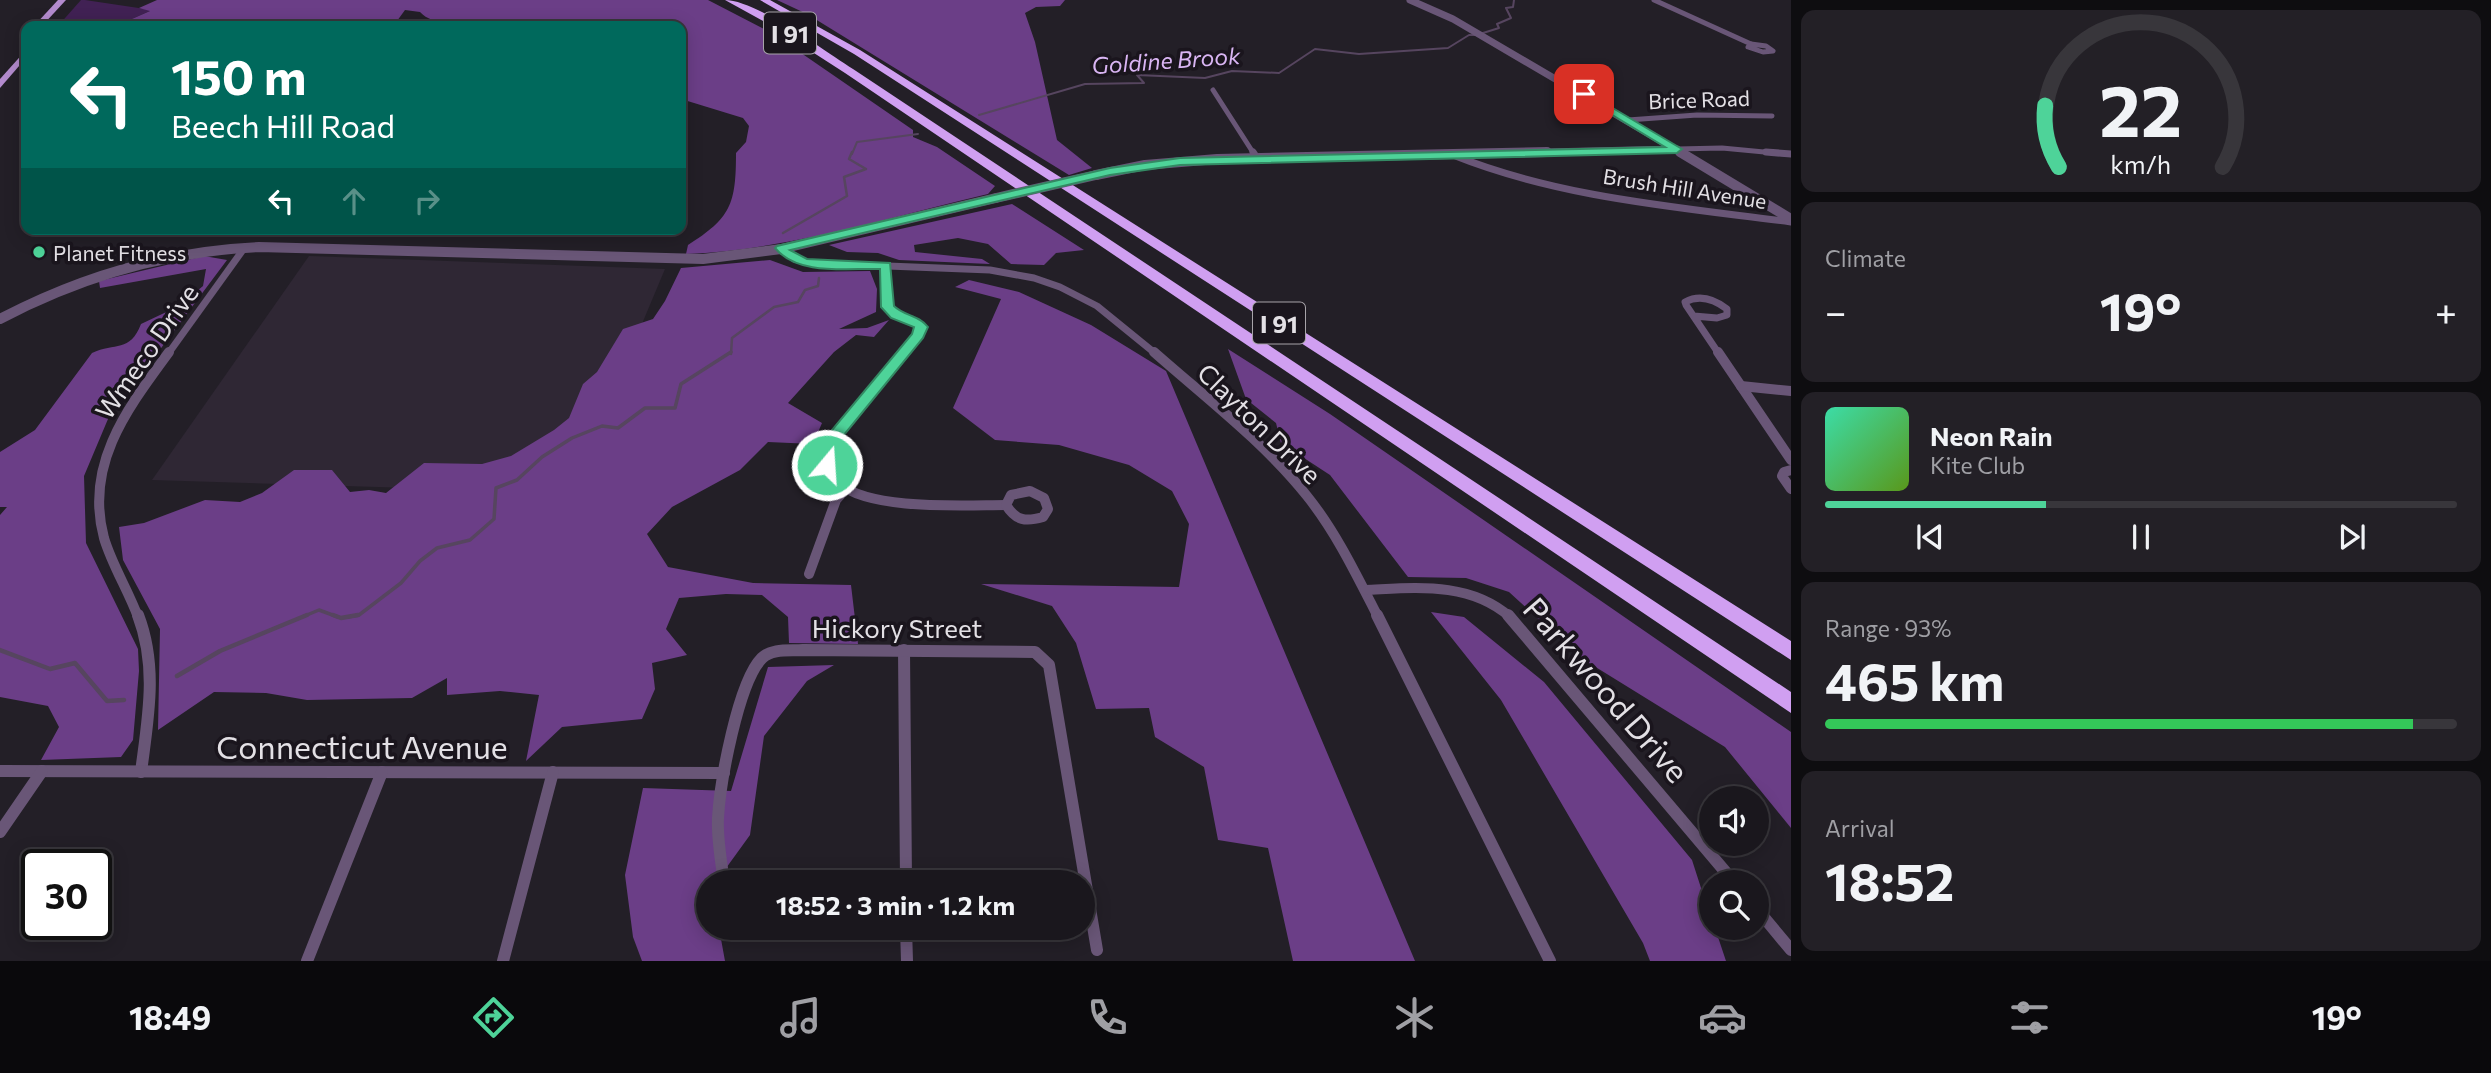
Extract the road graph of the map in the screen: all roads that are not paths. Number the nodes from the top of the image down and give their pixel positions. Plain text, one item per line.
1 (61, 0) edge
2 (71, 0) edge
3 (729, 0) edge
4 (764, 0) edge
5 (1410, 0) edge
6 (1654, 0) edge
7 (42, 21) edge
8 (53, 21) edge
9 (1751, 44) dead end
10 (21, 46) edge
11 (21, 59) edge
12 (0, 70) edge
13 (0, 85) edge
14 (1213, 90) dead end
15 (1772, 116) dead end
16 (1628, 120) junction
17 (1677, 149) junction
18 (1791, 154) edge
19 (1453, 155) junction
20 (1257, 158) junction
21 (1791, 220) edge
22 (245, 247) junction
23 (781, 248) junction
24 (886, 266) junction
25 (1694, 316) junction
26 (0, 319) edge
27 (1741, 386) junction
28 (1791, 391) edge
29 (1791, 460) edge
30 (1791, 470) edge
31 (846, 489) junction
32 (1791, 489) edge
33 (1006, 505) dead end
34 (809, 574) dead end
35 (1365, 590) junction
36 (904, 650) junction
37 (1791, 652) edge
38 (1791, 704) edge
39 (0, 771) edge
40 (42, 771) junction
41 (141, 772) junction
42 (382, 772) junction
43 (553, 772) junction
44 (724, 773) junction
45 (0, 832) edge
46 (723, 870) edge
47 (906, 870) edge
48 (1724, 870) edge
49 (1769, 923) edge
50 (906, 940) edge
51 (1097, 950) dead end
52 (1791, 950) edge
53 (307, 961) edge
54 (503, 961) edge
55 (906, 961) edge
56 (1550, 961) edge

1 - 7 main road
2 - 8 main road
3 - 38 highway, I 91
4 - 37 highway, I 91
5 - 16 street
6 - 9 street
10 - 12 main road
11 - 13 main road
14 - 20 street
15 - 16 street, Brice Road
16 - 17 street
17 - 18 street
17 - 19 street, Brush Hill Avenue
17 - 21 street
19 - 20 street, Brush Hill Avenue
19 - 21 street, Brush Hill Avenue
20 - 23 street, Brush Hill Avenue, bridge
22 - 23 street, Brush Hill Avenue
22 - 26 street, Brush Hill Avenue
22 - 41 street, Wmeco Drive
23 - 24 street, Clayton Drive
24 - 31 street
24 - 35 street, Clayton Drive
25 - 25 street
25 - 27 street
27 - 28 street
27 - 29 street
30 - 32 street
31 - 33 street
31 - 34 street
35 - 48 street, Parkwood Drive
35 - 56 street, Clayton Drive
36 - 44 street, Hickory Street
36 - 47 street
36 - 51 street, Hickory Street
39 - 40 street, Connecticut Avenue
40 - 41 street, Connecticut Avenue
40 - 45 street
41 - 42 street, Connecticut Avenue
42 - 43 street, Connecticut Avenue
42 - 53 street
43 - 44 street, Connecticut Avenue
43 - 54 street
44 - 46 street
49 - 52 street
50 - 55 street

